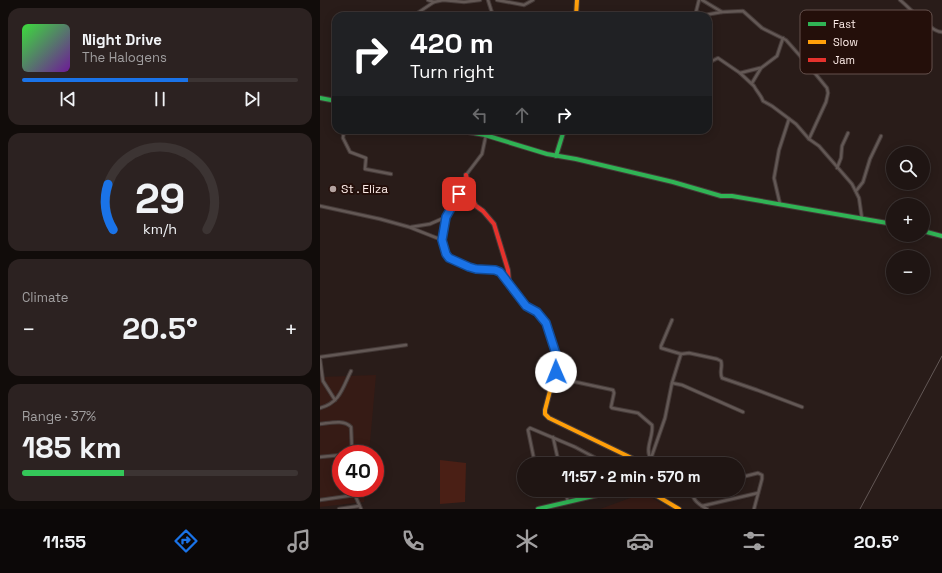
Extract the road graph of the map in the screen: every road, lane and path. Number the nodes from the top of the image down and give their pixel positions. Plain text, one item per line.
1 (428, 0) edge
2 (480, 0) edge
3 (488, 0) edge
4 (497, 0) edge
5 (533, 0) edge
6 (577, 0) edge
7 (699, 0) edge
8 (702, 0) edge
9 (900, 0) edge
10 (434, 2) junction
11 (911, 10) edge
12 (419, 12) edge
13 (492, 12) edge
14 (576, 12) edge
15 (696, 12) edge
16 (722, 12) junction
17 (712, 14) edge
18 (932, 28) edge
19 (942, 32) edge
20 (783, 38) junction
21 (800, 56) edge
22 (712, 60) edge
23 (761, 68) junction
24 (740, 73) junction
25 (815, 74) edge
26 (752, 83) junction
27 (320, 98) edge
28 (332, 100) edge
29 (789, 119) junction
30 (848, 133) dead end
31 (344, 134) edge
32 (479, 134) edge
33 (563, 134) edge
34 (485, 135) junction
35 (881, 136) dead end
36 (810, 139) junction
37 (556, 156) junction
38 (837, 168) junction
39 (391, 174) dead end
40 (466, 175) junction
41 (856, 191) junction
42 (780, 205) junction
43 (320, 206) edge
44 (446, 217) junction
45 (862, 219) junction
46 (886, 223) edge
47 (409, 227) junction
48 (930, 233) edge
49 (942, 236) edge
50 (442, 240) junction
51 (509, 283) junction
52 (672, 320) dead end
53 (406, 345) dead end
54 (681, 354) junction
55 (320, 358) edge
56 (351, 371) dead end
57 (672, 383) junction
58 (552, 386) junction
59 (335, 400) junction
60 (802, 407) dead end
61 (320, 408) edge
62 (743, 412) dead end
63 (320, 424) edge
64 (553, 437) junction
65 (352, 445) edge
66 (332, 456) edge
67 (320, 457) edge
68 (534, 457) edge
69 (557, 457) edge
70 (592, 457) edge
71 (630, 457) edge
72 (650, 457) edge
73 (652, 457) edge
74 (745, 476) edge
75 (758, 494) junction
76 (566, 497) edge
77 (590, 497) edge
78 (659, 497) edge
79 (693, 497) edge
80 (320, 500) edge
81 (566, 503) junction
82 (702, 506) junction
83 (360, 508) edge
84 (339, 509) edge
85 (538, 509) edge
86 (565, 509) edge
87 (679, 509) edge
88 (707, 509) edge
89 (754, 509) edge

1 - 10 street
2 - 10 street
3 - 13 street
4 - 5 street
6 - 14 street
7 - 15 street
8 - 16 street
9 - 11 street
10 - 12 street
16 - 17 street
16 - 20 street
18 - 19 street
20 - 21 street
20 - 23 street
22 - 24 street
23 - 24 street
23 - 26 street
24 - 26 street
25 - 36 street
26 - 29 street
27 - 28 street
29 - 36 street
29 - 42 street
30 - 38 street
31 - 39 street
32 - 34 street
33 - 37 street
34 - 37 street
34 - 40 street
35 - 41 street
36 - 38 street
37 - 42 street
38 - 41 street
40 - 44 street
40 - 51 street
41 - 45 street
42 - 45 street
43 - 47 street
44 - 47 street
44 - 50 street
45 - 46 street
47 - 50 street
48 - 49 street
50 - 51 street
51 - 58 street
52 - 54 street
53 - 55 street
54 - 57 street
54 - 60 street
55 - 59 street
56 - 59 street
57 - 62 street
57 - 73 street
58 - 71 street
58 - 72 street
59 - 61 street
63 - 65 street
64 - 68 street
64 - 69 street
64 - 70 street
66 - 67 street
74 - 75 street
75 - 82 street
75 - 89 street
76 - 81 street
77 - 81 street
78 - 87 street
79 - 82 street
80 - 83 street
81 - 85 street
81 - 86 street
82 - 88 street
83 - 84 street

